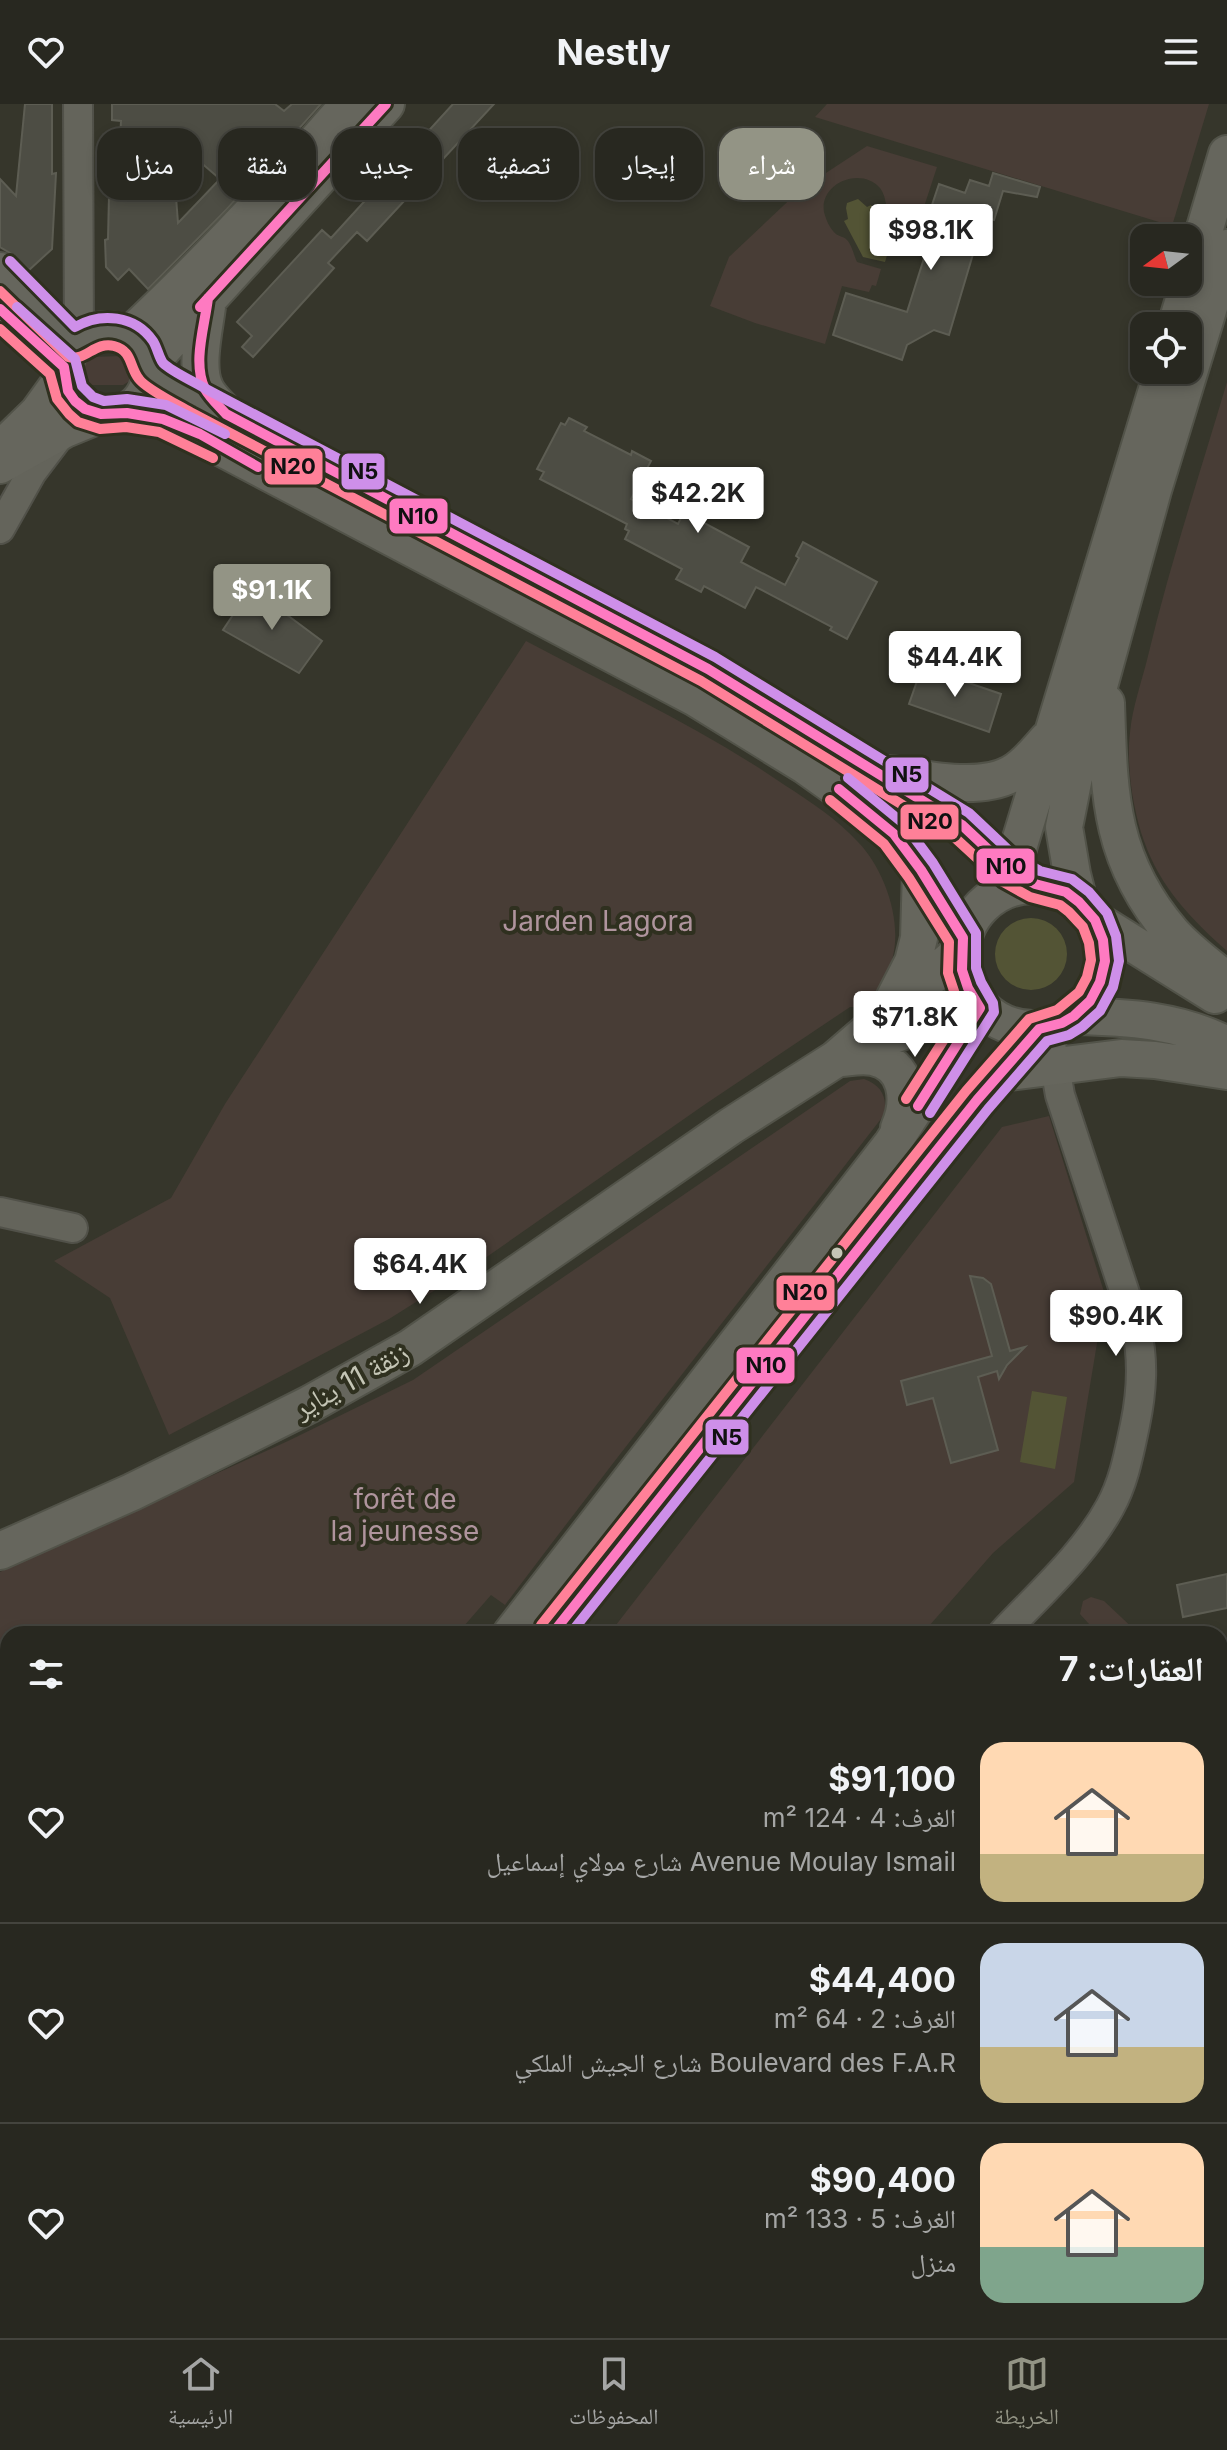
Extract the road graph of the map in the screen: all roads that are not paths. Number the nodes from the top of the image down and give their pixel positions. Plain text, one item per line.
1 (78, 104) edge
2 (349, 104) edge
3 (386, 104) edge
4 (1227, 154) edge
5 (1227, 248) edge
6 (0, 271) edge
7 (204, 302) junction
8 (13, 304) edge
9 (1180, 312) edge
10 (70, 357) junction
11 (142, 357) junction
12 (1159, 384) edge
13 (111, 414) junction
14 (226, 414) junction
15 (65, 429) junction
16 (0, 450) edge
17 (0, 465) edge
18 (0, 529) edge
19 (1105, 673) junction
20 (1051, 735) junction
21 (867, 769) junction
22 (921, 870) junction
23 (1017, 881) junction
24 (1087, 911) junction
25 (962, 944) junction
26 (1227, 981) edge
27 (1227, 1002) edge
28 (980, 1008) junction
29 (889, 1011) junction
30 (1054, 1024) junction
31 (1227, 1045) edge
32 (836, 1059) junction
33 (1054, 1065) junction
34 (1227, 1071) edge
35 (1001, 1073) junction
36 (892, 1144) junction
37 (0, 1212) edge
38 (73, 1228) dead end
39 (0, 1551) edge
40 (517, 1626) edge
41 (558, 1626) edge
42 (1009, 1626) edge

1 - 10 street
2 - 11 main road
3 - 7 main road
4 - 9 main road
5 - 19 main road
6 - 8 main road
7 - 11 main road
7 - 14 main road
8 - 10 main road
10 - 11 main road
10 - 13 main road
10 - 16 main road
11 - 13 main road
11 - 14 main road
12 - 20 main road
13 - 15 main road
13 - 22 main road
14 - 21 main road
15 - 17 main road
15 - 18 street
19 - 24 main road
19 - 26 main road
20 - 21 main road
20 - 23 main road
21 - 23 main road
22 - 25 main road
22 - 29 main road
23 - 24 main road
23 - 25 main road
24 - 27 main road
24 - 30 main road
25 - 28 main road
25 - 29 main road
28 - 30 main road
28 - 32 main road
28 - 36 main road
29 - 32 main road
30 - 31 main road
30 - 33 street
30 - 35 main road
32 - 36 main road
32 - 39 main road, زنقة 11 يناير
33 - 34 main road
33 - 35 main road
33 - 42 street
35 - 41 main road
36 - 40 main road
37 - 38 street

